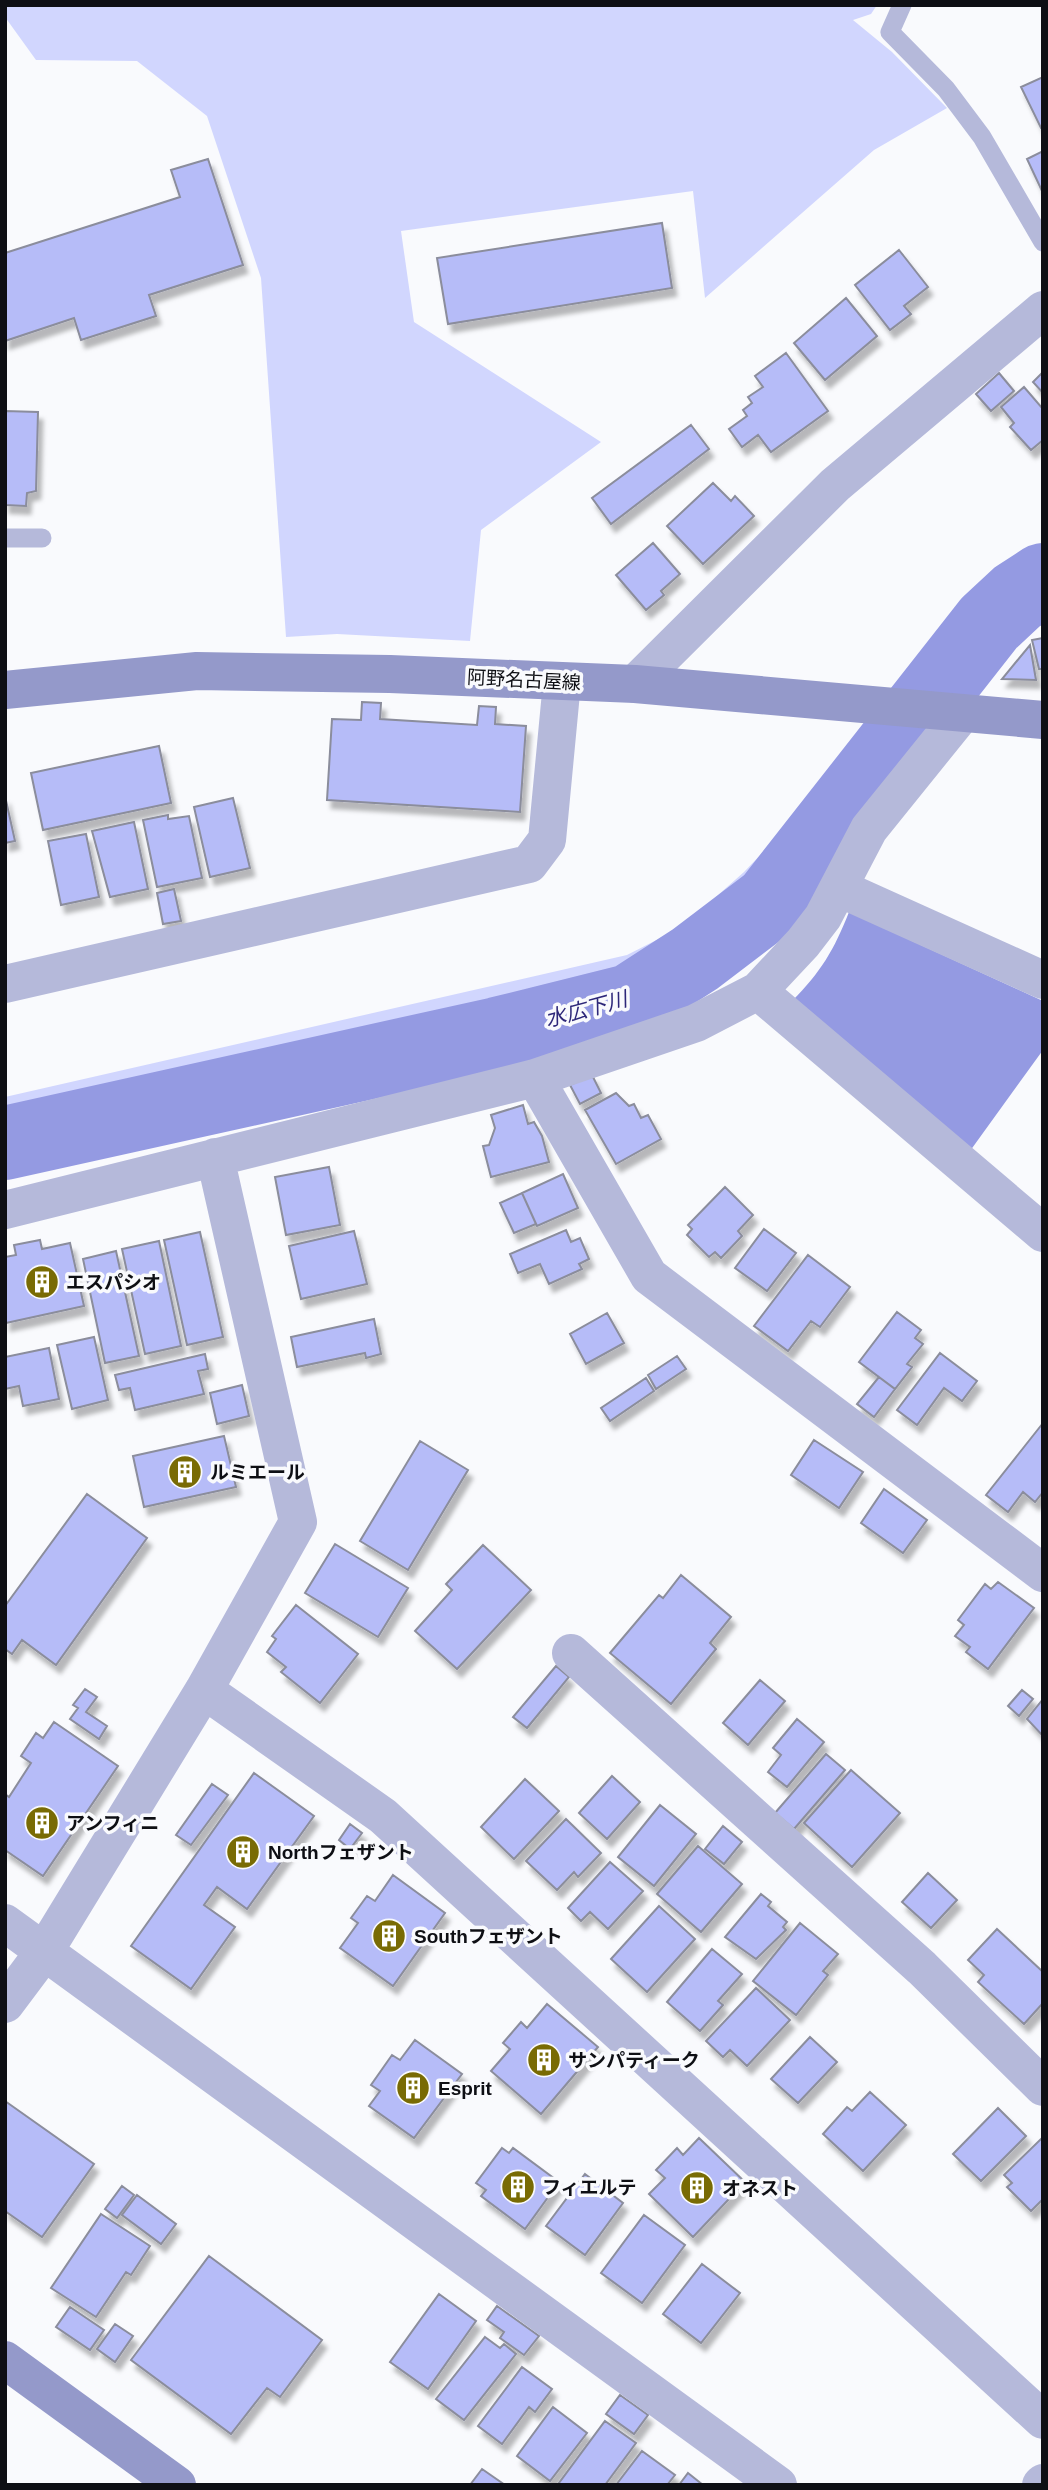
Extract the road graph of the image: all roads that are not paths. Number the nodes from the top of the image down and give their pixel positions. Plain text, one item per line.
1 (902, 5) edge
2 (1043, 243) edge
3 (1043, 310) edge
4 (5, 538) edge
5 (42, 538) dead end
6 (562, 682) junction
7 (635, 684) junction
8 (5, 690) edge
9 (955, 714) junction
10 (1043, 720) edge
11 (839, 888) junction
12 (1043, 980) edge
13 (5, 984) edge
14 (758, 991) junction
15 (535, 1078) junction
16 (215, 1157) junction
17 (5, 1210) edge
18 (1043, 1233) edge
19 (1043, 1573) edge
20 (571, 1653) dead end
21 (204, 1690) junction
22 (5, 1923) edge
23 (44, 1952) junction
24 (5, 2004) edge
25 (1043, 2087) edge
26 (5, 2360) edge
27 (1043, 2420) edge
28 (177, 2485) edge
29 (778, 2485) edge

1 - 2 lane
3 - 7 street
4 - 5 lane
6 - 7 main road, 阿野名古屋線
6 - 8 main road, 阿野名古屋線
6 - 13 street
7 - 9 main road, 阿野名古屋線
9 - 10 main road, 阿野名古屋線
9 - 11 street
11 - 12 street
11 - 14 street
14 - 15 street
14 - 18 street
15 - 16 street
15 - 19 street
16 - 17 street
16 - 21 street
20 - 25 street
21 - 23 street
21 - 27 street
22 - 23 street
23 - 24 street
23 - 29 street
26 - 28 main road

